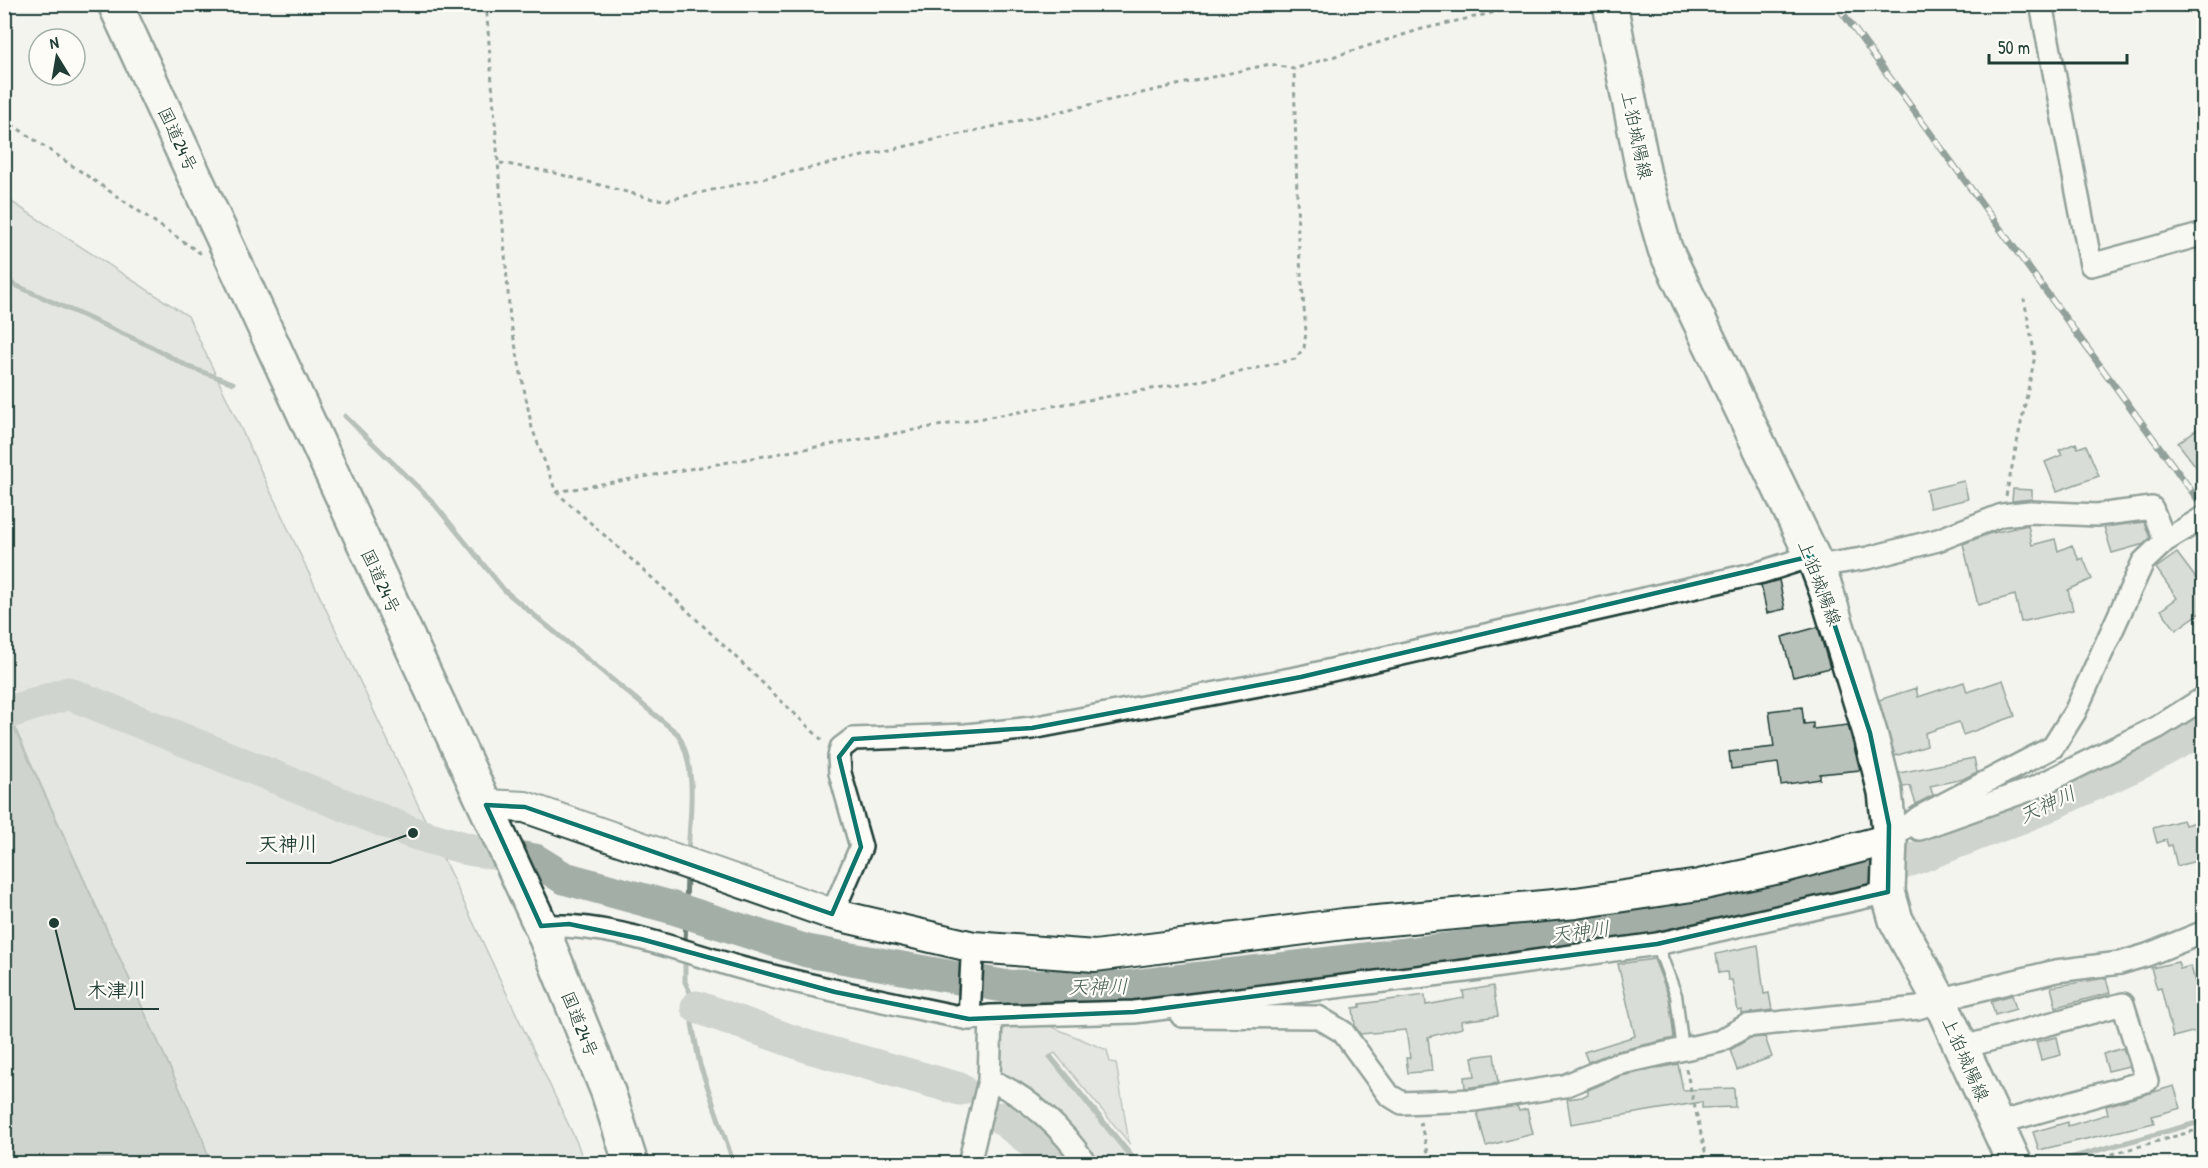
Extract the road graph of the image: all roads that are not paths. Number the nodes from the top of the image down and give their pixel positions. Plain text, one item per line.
1 (115, 4) edge
2 (1610, 4) edge
3 (2042, 4) edge
4 (2204, 234) edge
5 (2204, 518) edge
6 (2165, 542) junction
7 (1815, 561) junction
8 (2204, 699) edge
9 (486, 806) junction
10 (1889, 867) junction
11 (832, 914) junction
12 (541, 926) junction
13 (2204, 932) edge
14 (1657, 944) junction
15 (973, 952) junction
16 (1940, 1001) junction
17 (1134, 1012) junction
18 (968, 1015) junction
19 (991, 1016) junction
20 (1960, 1048) junction
21 (1683, 1050) junction
22 (989, 1080) junction
23 (1995, 1124) junction
24 (631, 1164) edge
25 (969, 1164) edge
26 (1086, 1164) edge
27 (2015, 1164) edge

1 - 9 main road, 国道24号
2 - 7 main road, 上狛城陽線
3 - 4 street
5 - 6 street
6 - 7 street
6 - 10 street
7 - 10 main road, 上狛城陽線
7 - 11 street
8 - 10 street
9 - 11 street
9 - 12 main road, 国道24号
10 - 14 street
10 - 15 street
10 - 16 main road, 上狛城陽線
11 - 15 street
12 - 18 street
12 - 24 main road, 国道24号
13 - 16 street
14 - 17 street
14 - 21 lane
15 - 18 street
16 - 20 main road, 上狛城陽線
16 - 21 street
17 - 19 street
17 - 21 street
18 - 19 street
19 - 22 street
20 - 23 main road, 上狛城陽線
20 - 23 street
22 - 25 street
22 - 26 street
23 - 27 main road, 上狛城陽線

